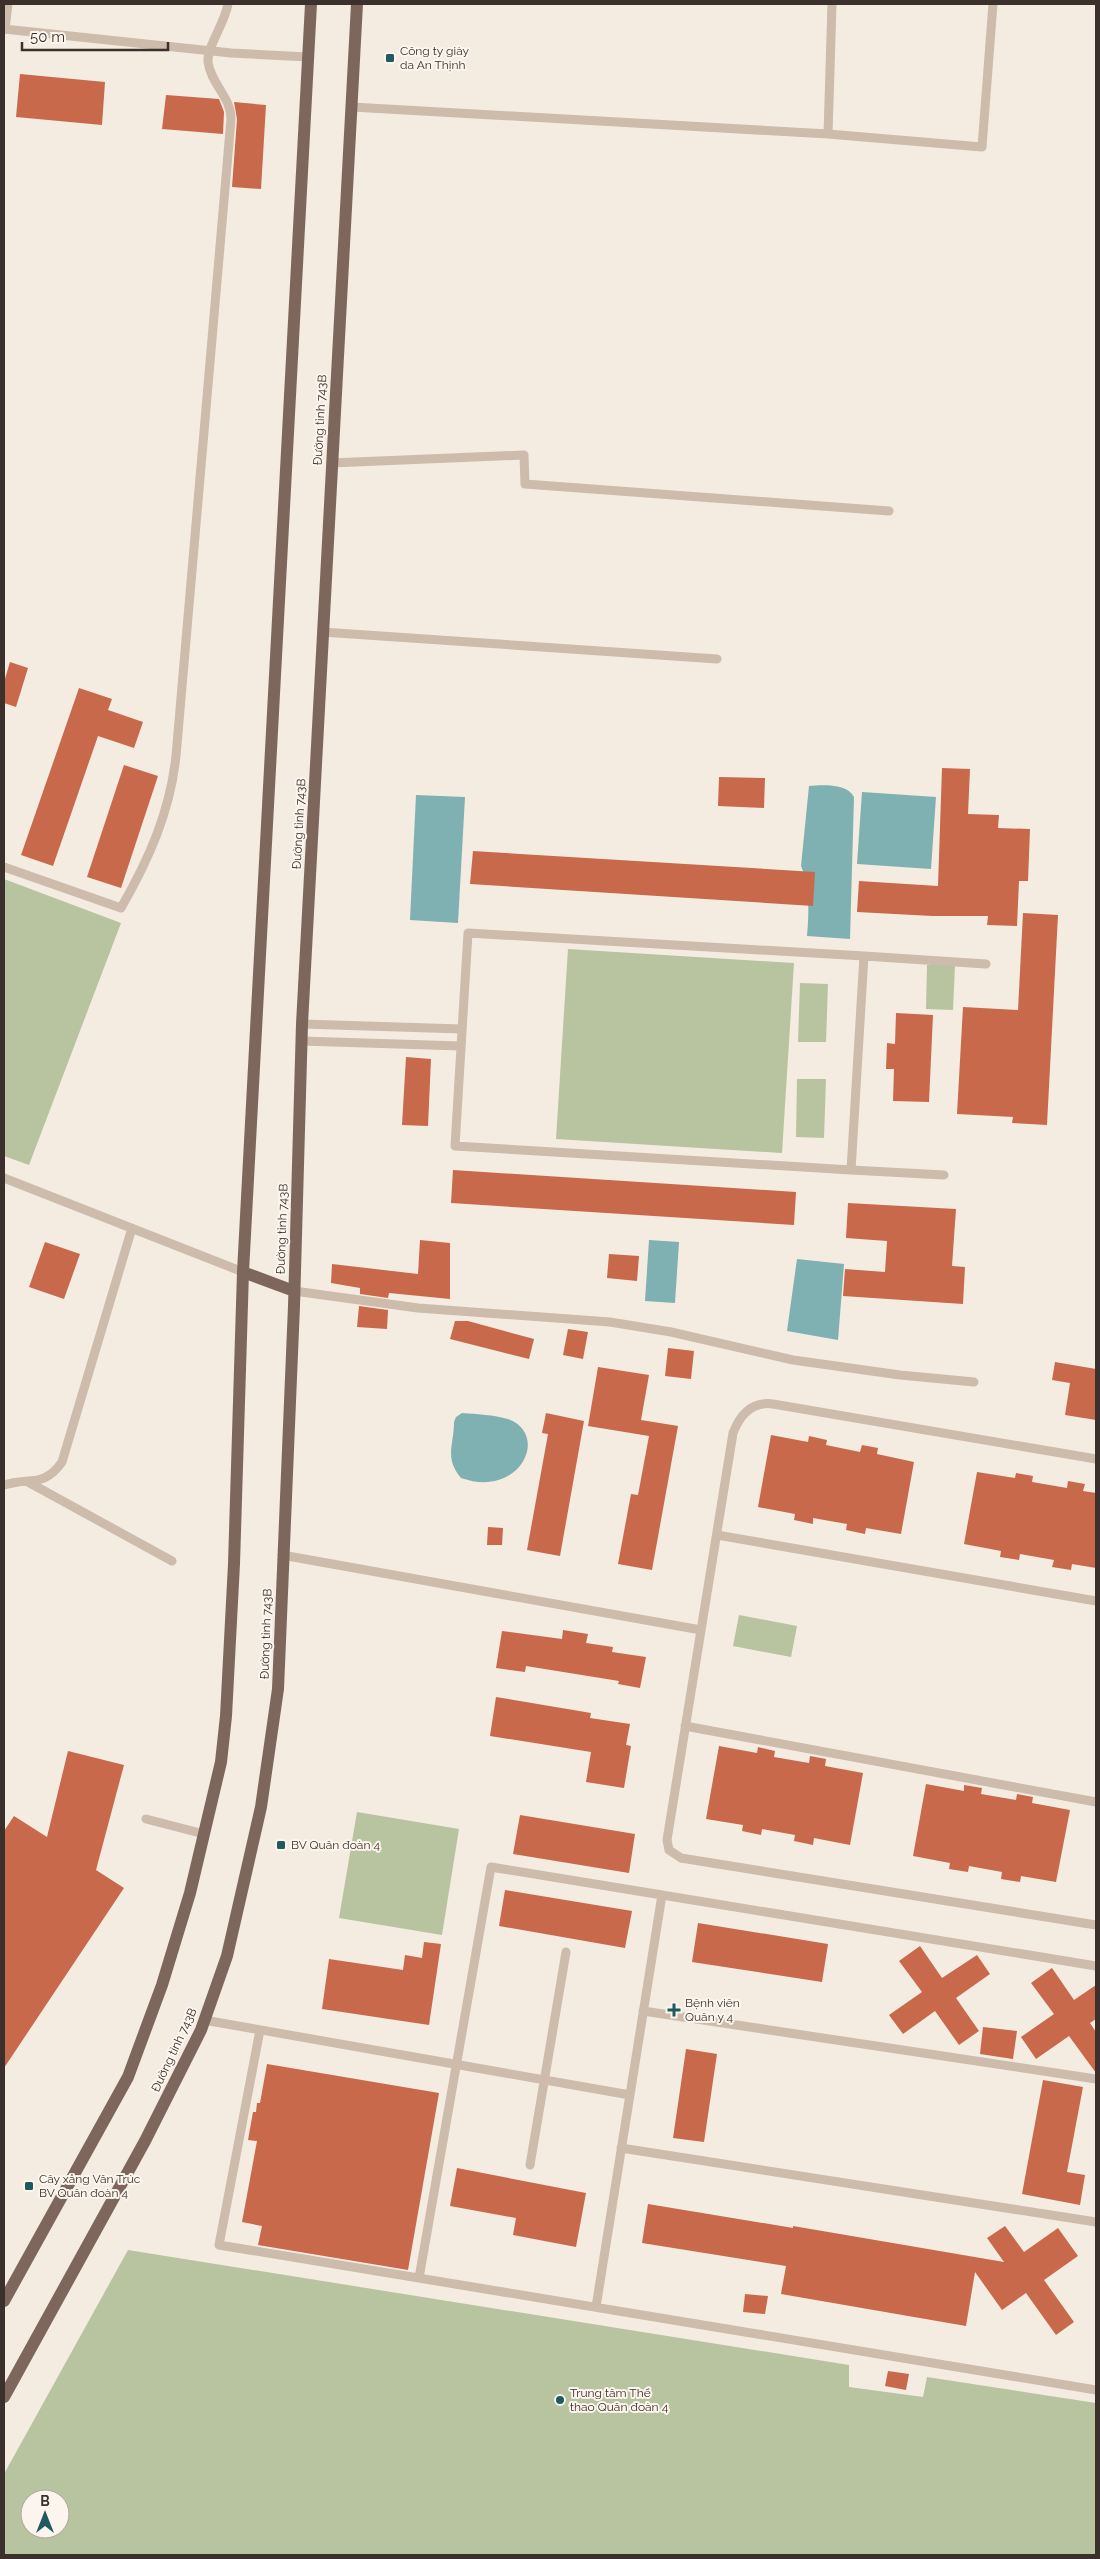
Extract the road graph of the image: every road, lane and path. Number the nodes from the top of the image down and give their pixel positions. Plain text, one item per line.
1 (8, 4) edge
2 (228, 4) edge
3 (311, 4) edge
4 (357, 4) edge
5 (832, 4) edge
6 (992, 4) edge
7 (5, 29) edge
8 (210, 50) junction
9 (308, 57) junction
10 (352, 107) junction
11 (828, 134) junction
12 (331, 463) junction
13 (888, 511) dead end
14 (322, 632) junction
15 (717, 659) dead end
16 (4, 867) edge
17 (864, 956) junction
18 (986, 964) dead end
19 (302, 1024) junction
20 (462, 1029) junction
21 (301, 1041) junction
22 (461, 1046) junction
23 (851, 1170) junction
24 (944, 1175) dead end
25 (4, 1178) edge
26 (132, 1228) junction
27 (243, 1272) junction
28 (294, 1291) junction
29 (974, 1382) dead end
30 (1096, 1459) edge
31 (28, 1482) junction
32 (4, 1485) edge
33 (717, 1535) junction
34 (282, 1555) junction
35 (172, 1561) dead end
36 (1096, 1601) edge
37 (701, 1630) junction
38 (686, 1726) junction
39 (1096, 1802) edge
40 (146, 1819) dead end
41 (204, 1834) junction
42 (662, 1895) junction
43 (1096, 1925) edge
44 (566, 1952) dead end
45 (1096, 1966) edge
46 (643, 2011) junction
47 (204, 2020) junction
48 (260, 2030) junction
49 (456, 2065) junction
50 (1096, 2079) edge
51 (544, 2080) junction
52 (630, 2095) junction
53 (621, 2148) junction
54 (530, 2165) dead end
55 (1096, 2222) edge
56 (419, 2278) junction
57 (4, 2301) edge
58 (596, 2307) junction
59 (1096, 2390) edge
60 (4, 2397) edge

1 - 7 lane
2 - 8 lane
3 - 9 main road
4 - 10 main road, Đường tỉnh 743B
5 - 11 lane
6 - 11 lane
7 - 8 lane
8 - 9 lane
8 - 16 lane
9 - 27 main road
10 - 11 lane
10 - 12 main road, Đường tỉnh 743B
12 - 13 lane
12 - 14 main road, Đường tỉnh 743B
14 - 15 lane
14 - 19 main road, Đường tỉnh 743B
17 - 18 lane
17 - 20 lane
17 - 23 lane
19 - 20 lane
19 - 21 main road, Đường tỉnh 743B
20 - 22 lane
21 - 22 lane
21 - 28 main road, Đường tỉnh 743B
22 - 23 lane
23 - 24 lane
25 - 26 lane
26 - 27 lane
26 - 31 lane
27 - 28 main road
27 - 41 main road
28 - 29 lane
28 - 34 main road, Đường tỉnh 743B
30 - 33 lane
31 - 32 lane
31 - 35 lane
33 - 36 lane
33 - 37 lane
34 - 37 lane
34 - 47 main road, Đường tỉnh 743B
37 - 38 lane
38 - 39 lane
38 - 43 lane
40 - 41 lane
41 - 57 main road
42 - 45 lane
42 - 46 lane
42 - 49 lane
44 - 51 lane
46 - 50 lane
46 - 52 lane
47 - 48 lane
47 - 60 main road, Đường tỉnh 743B
48 - 49 lane
48 - 56 lane
49 - 51 lane
49 - 56 lane
51 - 52 lane
51 - 54 lane
52 - 53 lane
53 - 55 lane
53 - 58 lane
56 - 58 lane
58 - 59 lane

